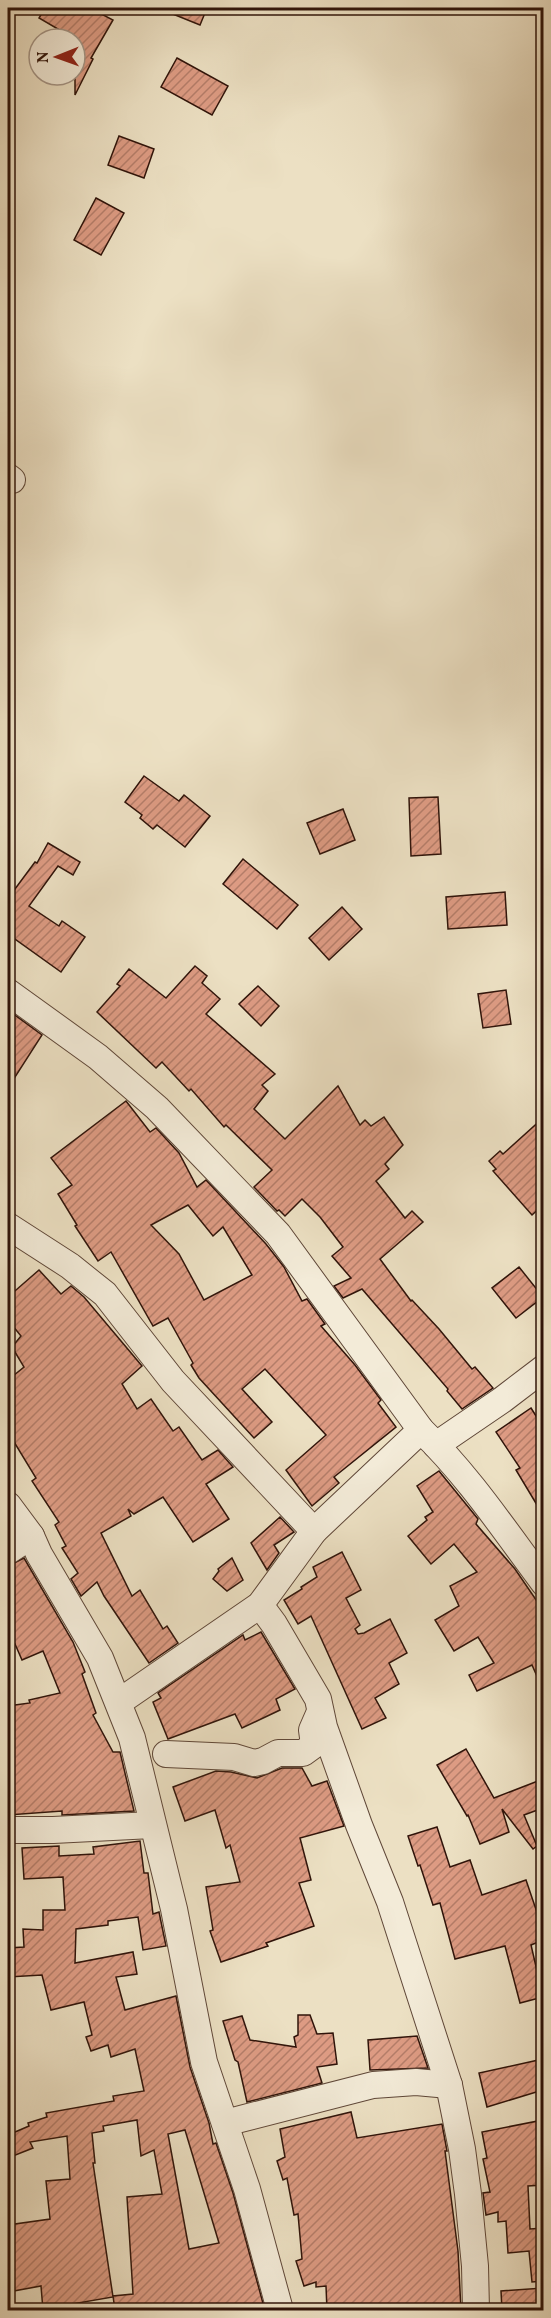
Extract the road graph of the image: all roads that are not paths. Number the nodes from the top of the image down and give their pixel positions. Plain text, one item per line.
1 (8, 992) edge
2 (8, 1226) edge
3 (543, 1368) edge
4 (429, 1438) junction
5 (8, 1505) edge
6 (314, 1531) junction
7 (31, 1536) junction
8 (8, 1551) edge
9 (543, 1583) edge
10 (260, 1605) junction
11 (119, 1702) junction
12 (320, 1711) junction
13 (166, 1754) dead end
14 (152, 1825) junction
15 (8, 1830) edge
16 (449, 2085) junction
17 (225, 2123) junction
18 (280, 2310) edge
19 (476, 2310) edge

1 - 4 street
2 - 6 street
3 - 4 street
4 - 6 street
4 - 9 street
5 - 7 street
6 - 10 street
7 - 8 street
7 - 11 street
10 - 11 street
10 - 12 street
11 - 14 street
12 - 13 street
12 - 16 street
14 - 15 street
14 - 17 street
16 - 17 street
16 - 19 street
17 - 18 street

